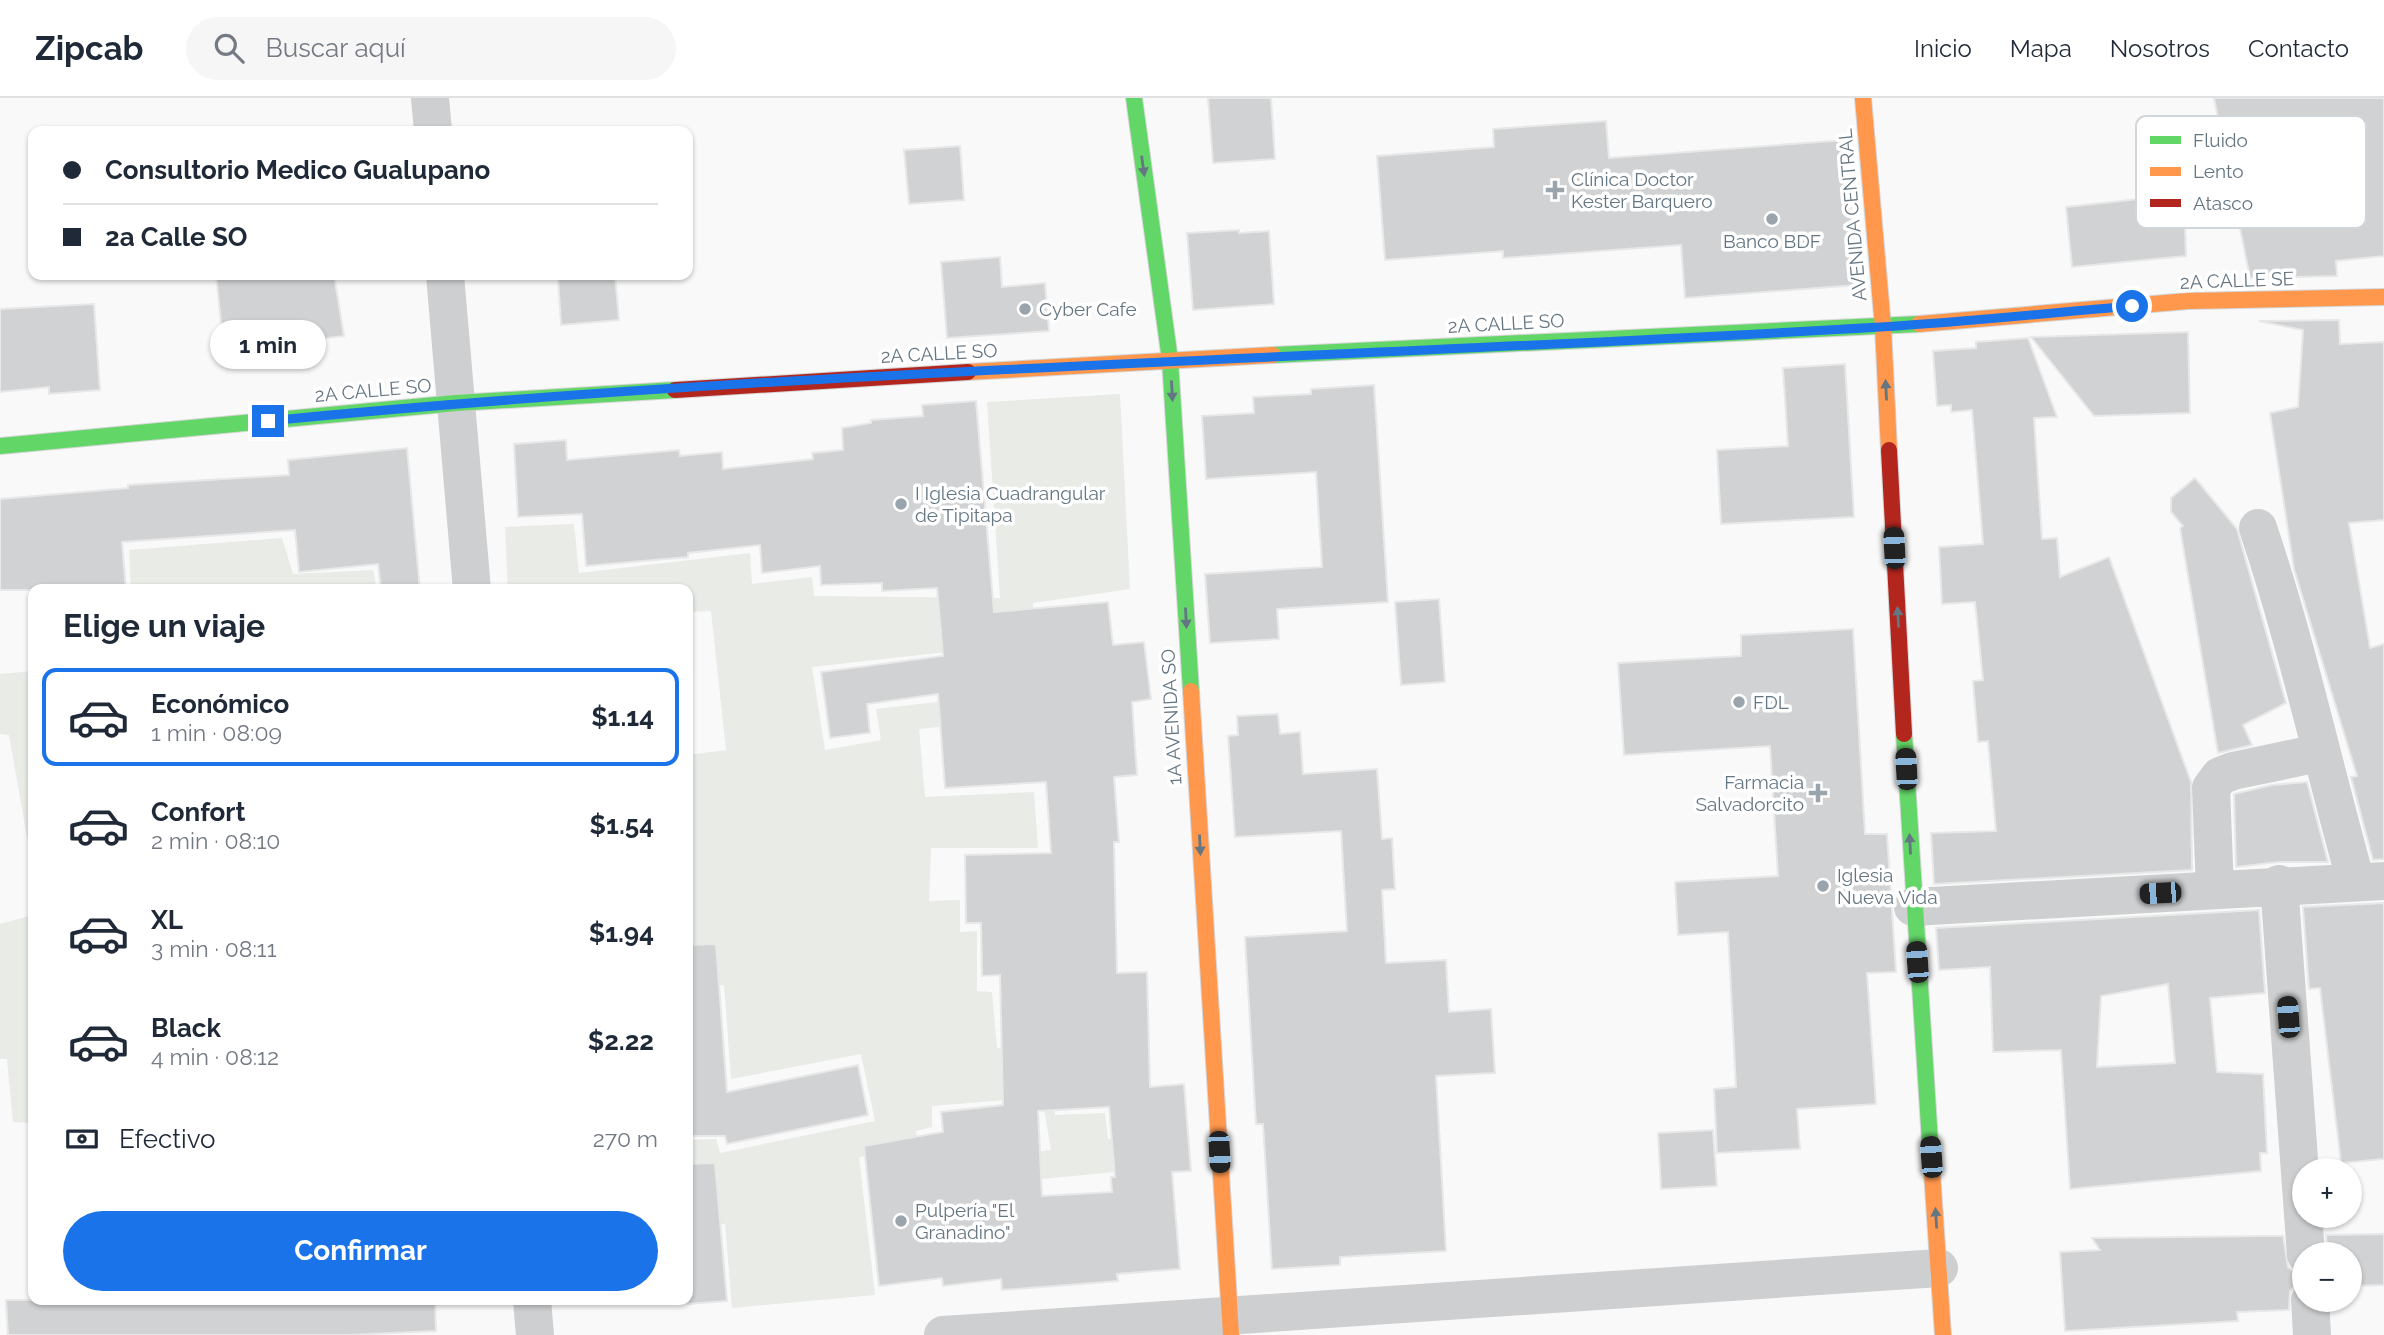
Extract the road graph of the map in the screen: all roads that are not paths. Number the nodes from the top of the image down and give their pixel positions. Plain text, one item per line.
1 (430, 98) edge
2 (1134, 98) edge
3 (1863, 98) edge
4 (433, 126) edge
5 (445, 280) edge
6 (2384, 297) edge
7 (1883, 327) junction
8 (1170, 360) junction
9 (456, 403) junction
10 (0, 446) edge
11 (2258, 528) dead end
12 (471, 584) edge
13 (2319, 753) junction
14 (2370, 881) edge
15 (2279, 884) junction
16 (2215, 890) junction
17 (1913, 907) junction
18 (2305, 1242) edge
19 (1939, 1268) junction
20 (532, 1305) edge
21 (2311, 1312) edge
22 (1229, 1326) edge
23 (535, 1335) edge
24 (943, 1335) edge
25 (1943, 1335) edge
26 (2312, 1335) edge

1 - 4 street
2 -> 8 street, 1A AVENIDA SO
3 - 7 street, AVENIDA CENTRAL
5 - 9 street
6 - 7 street, 2A CALLE SE
7 - 8 street, 2A CALLE SO
17 -> 7 street, AVENIDA CENTRAL
8 - 9 street, 2A CALLE SO
8 -> 22 street, 1A AVENIDA SO
9 - 10 street, 2A CALLE SO
9 - 12 street
11 - 13 street
13 - 14 street
13 - 16 street
14 - 15 street
15 - 16 street
15 - 18 street
16 - 17 street
19 -> 17 street, AVENIDA CENTRAL
19 - 22 street
19 - 25 street, AVENIDA CENTRAL
20 - 23 street
21 - 26 street
22 - 24 street

